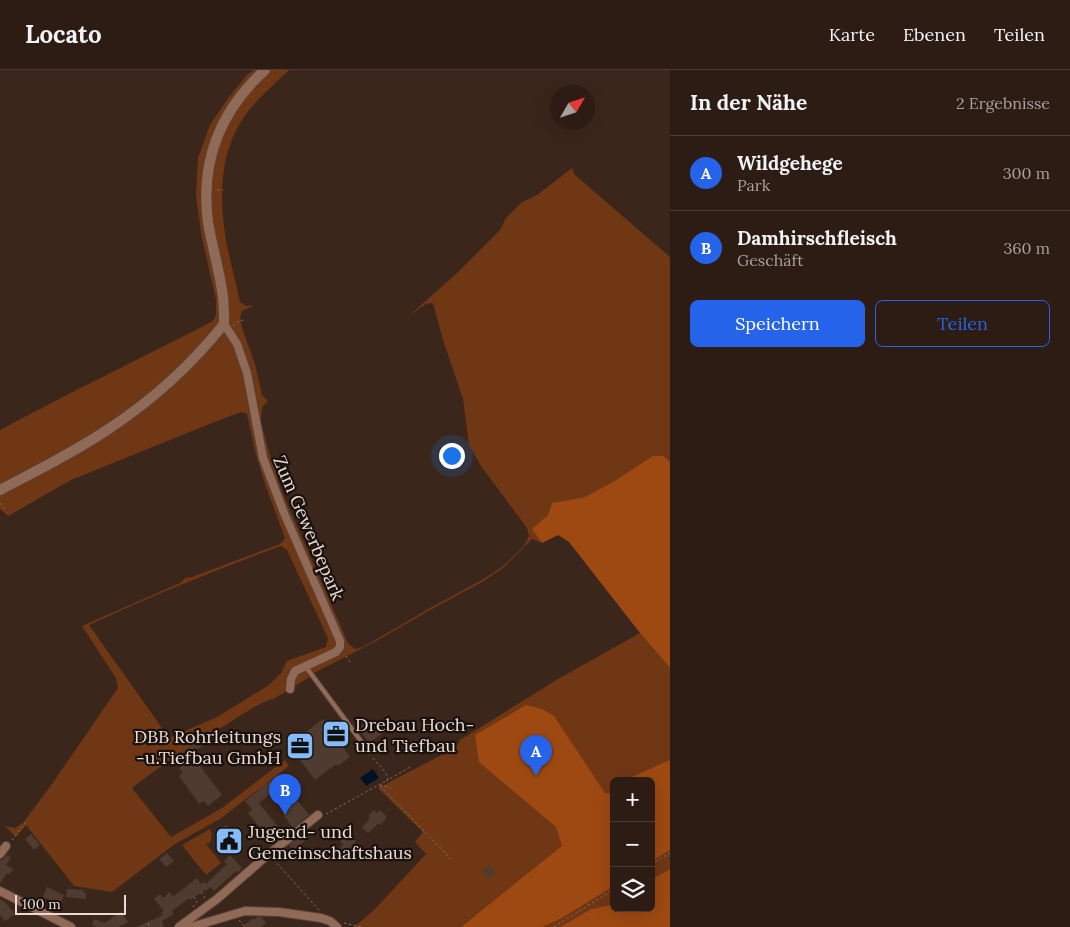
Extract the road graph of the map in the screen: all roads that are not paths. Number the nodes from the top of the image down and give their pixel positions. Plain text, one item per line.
1 (265, 70) edge
2 (224, 324) junction
3 (0, 490) edge
4 (306, 667) junction
5 (290, 689) dead end
6 (369, 752) road end
7 (318, 815) road end
8 (6, 846) road end
9 (0, 854) edge
10 (0, 892) edge
11 (182, 926) edge
12 (201, 926) edge
13 (71, 927) edge
14 (192, 927) edge
15 (337, 927) edge

1 - 2 street
2 - 3 street
2 - 4 street, Zum Gewerbepark
4 - 5 street, Zum Gewerbepark
4 - 6 lane
7 - 11 street
8 - 9 street
10 - 13 street
12 - 14 street
12 - 15 street

